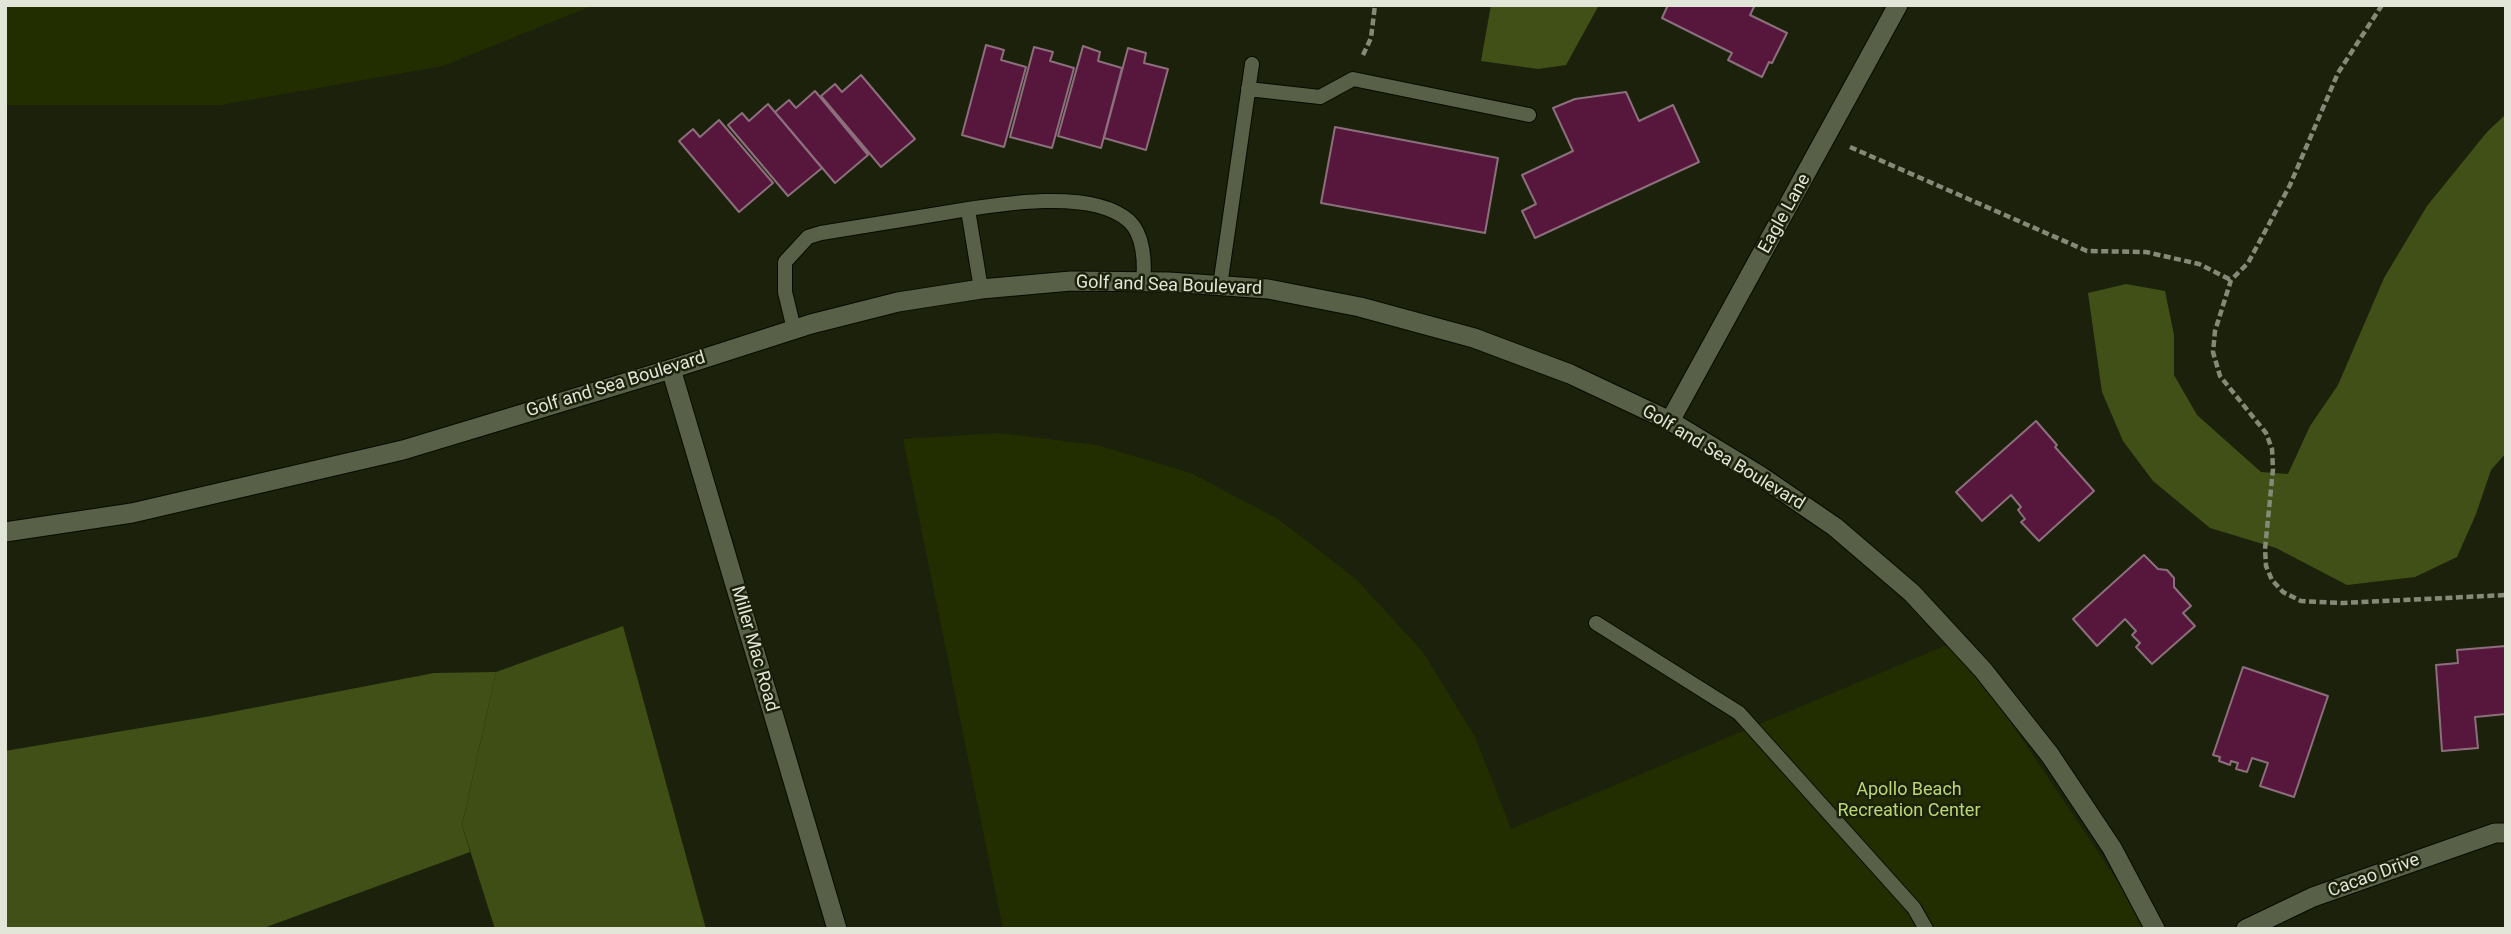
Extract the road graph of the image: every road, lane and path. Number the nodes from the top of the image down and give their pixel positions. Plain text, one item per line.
1 (1375, 5) edge
2 (1898, 5) edge
3 (2382, 5) edge
4 (1371, 38) dead end
5 (1252, 64) dead end
6 (1248, 89) junction
7 (1529, 115) dead end
8 (1817, 154) junction
9 (968, 210) junction
10 (2231, 280) junction
11 (1143, 282) junction
12 (1220, 286) junction
13 (981, 289) junction
14 (794, 329) junction
15 (671, 369) junction
16 (1670, 421) junction
17 (5, 532) edge
18 (2506, 595) edge
19 (1596, 623) dead end
20 (2506, 833) edge
21 (837, 929) edge
22 (1926, 929) edge
23 (2155, 929) edge
24 (2246, 929) edge

1 - 4 path
2 - 8 street, Eagle Lane
3 - 10 path
5 - 6 lane
6 - 7 lane
6 - 12 lane
8 - 10 path
8 - 16 street, Eagle Lane
9 - 11 lane
9 - 13 lane
9 - 14 lane
10 - 18 path
11 - 12 street, Golf and Sea Boulevard
11 - 13 street, Golf and Sea Boulevard
12 - 16 street, Golf and Sea Boulevard
13 - 14 street, Golf and Sea Boulevard
14 - 15 street, Golf and Sea Boulevard
15 - 17 street, Golf and Sea Boulevard
15 - 21 street, Miller Mac Road
16 - 23 street, Golf and Sea Boulevard
19 - 22 lane
20 - 24 street, Cacao Drive

